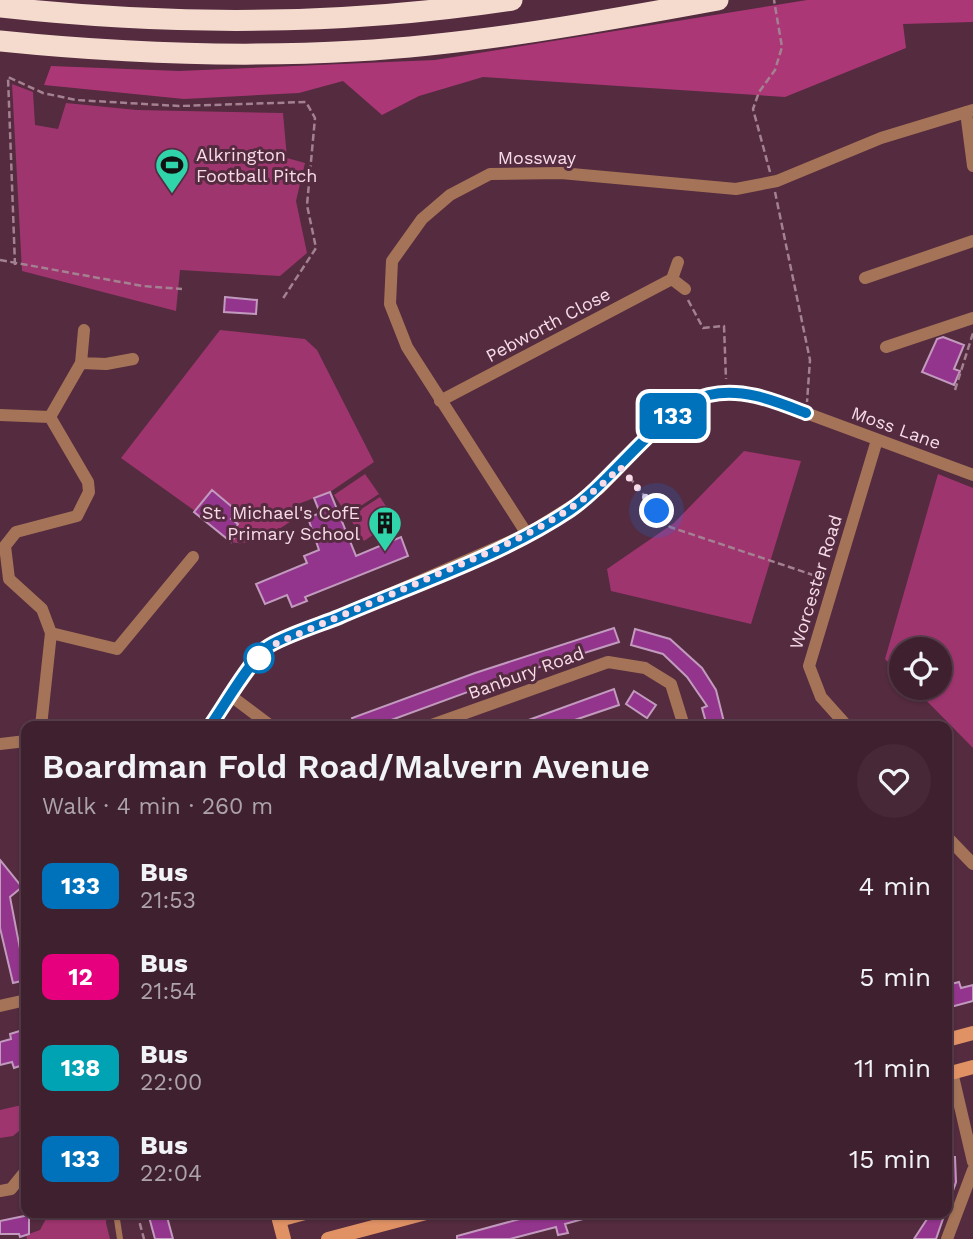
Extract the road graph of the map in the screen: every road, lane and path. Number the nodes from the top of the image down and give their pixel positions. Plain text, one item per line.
1 (512, 0) edge
2 (718, 0) edge
3 (774, 0) edge
4 (0, 7) edge
5 (0, 41) edge
6 (970, 111) edge
7 (973, 166) edge
8 (772, 182) junction
9 (973, 241) edge
10 (0, 260) edge
11 (678, 262) dead end
12 (15, 265) junction
13 (865, 278) dead end
14 (672, 279) junction
15 (182, 289) dead end
16 (685, 289) joint
17 (282, 300) dead end
18 (973, 318) edge
19 (84, 330) dead end
20 (973, 333) edge
21 (886, 347) dead end
22 (134, 359) dead end
23 (81, 363) junction
24 (955, 390) dead end
25 (727, 393) junction
26 (440, 401) junction
27 (806, 413) junction
28 (0, 415) edge
29 (50, 417) junction
30 (877, 440) junction
31 (620, 467) junction
32 (973, 475) edge
33 (527, 534) junction
34 (193, 557) dead end
35 (837, 575) junction
36 (51, 634) junction
37 (231, 696) junction
38 (42, 721) edge
39 (214, 721) edge
40 (264, 721) edge
41 (443, 721) edge
42 (682, 721) edge
43 (843, 721) edge
44 (21, 742) edge
45 (0, 744) edge
46 (952, 842) edge
47 (973, 864) edge
48 (21, 1001) edge
49 (0, 1006) edge
50 (973, 1032) edge
51 (952, 1038) edge
52 (973, 1067) edge
53 (952, 1072) edge
54 (952, 1084) edge
55 (973, 1162) edge
56 (973, 1170) edge
57 (21, 1177) edge
58 (9, 1194) edge
59 (117, 1218) edge
60 (138, 1218) edge
61 (279, 1218) edge
62 (407, 1218) edge
63 (120, 1239) edge
64 (144, 1239) edge
65 (284, 1239) edge
66 (328, 1239) edge
67 (947, 1239) edge

1 - 4 highway
2 - 5 highway
3 - 8 path
6 - 7 street
6 - 8 street, Mossway
8 - 26 street, Mossway
8 - 27 path
9 - 13 street
10 - 12 path
11 - 14 street
12 - 15 path
12 - 17 path
14 - 16 street
14 - 26 street, Pebworth Close
16 - 25 path
18 - 21 street
19 - 23 street
20 - 24 path
22 - 23 street
23 - 29 street
25 - 27 street, Moss Lane
25 - 31 street
26 - 33 street, Mossway
27 - 30 street, Moss Lane
28 - 29 street
29 - 36 street
30 - 32 street, Moss Lane
30 - 35 street, Worcester Road
31 - 33 street
31 - 35 path
33 - 37 street
34 - 36 street
35 - 43 street, Worcester Road
36 - 38 street
37 - 39 street
37 - 40 street
41 - 42 street, Banbury Road
44 - 45 street
46 - 47 street
48 - 49 street
50 - 51 street
52 - 53 street
54 - 55 street
56 - 67 street
57 - 58 street
59 - 63 lane
60 - 64 path
61 - 65 street
62 - 66 street

